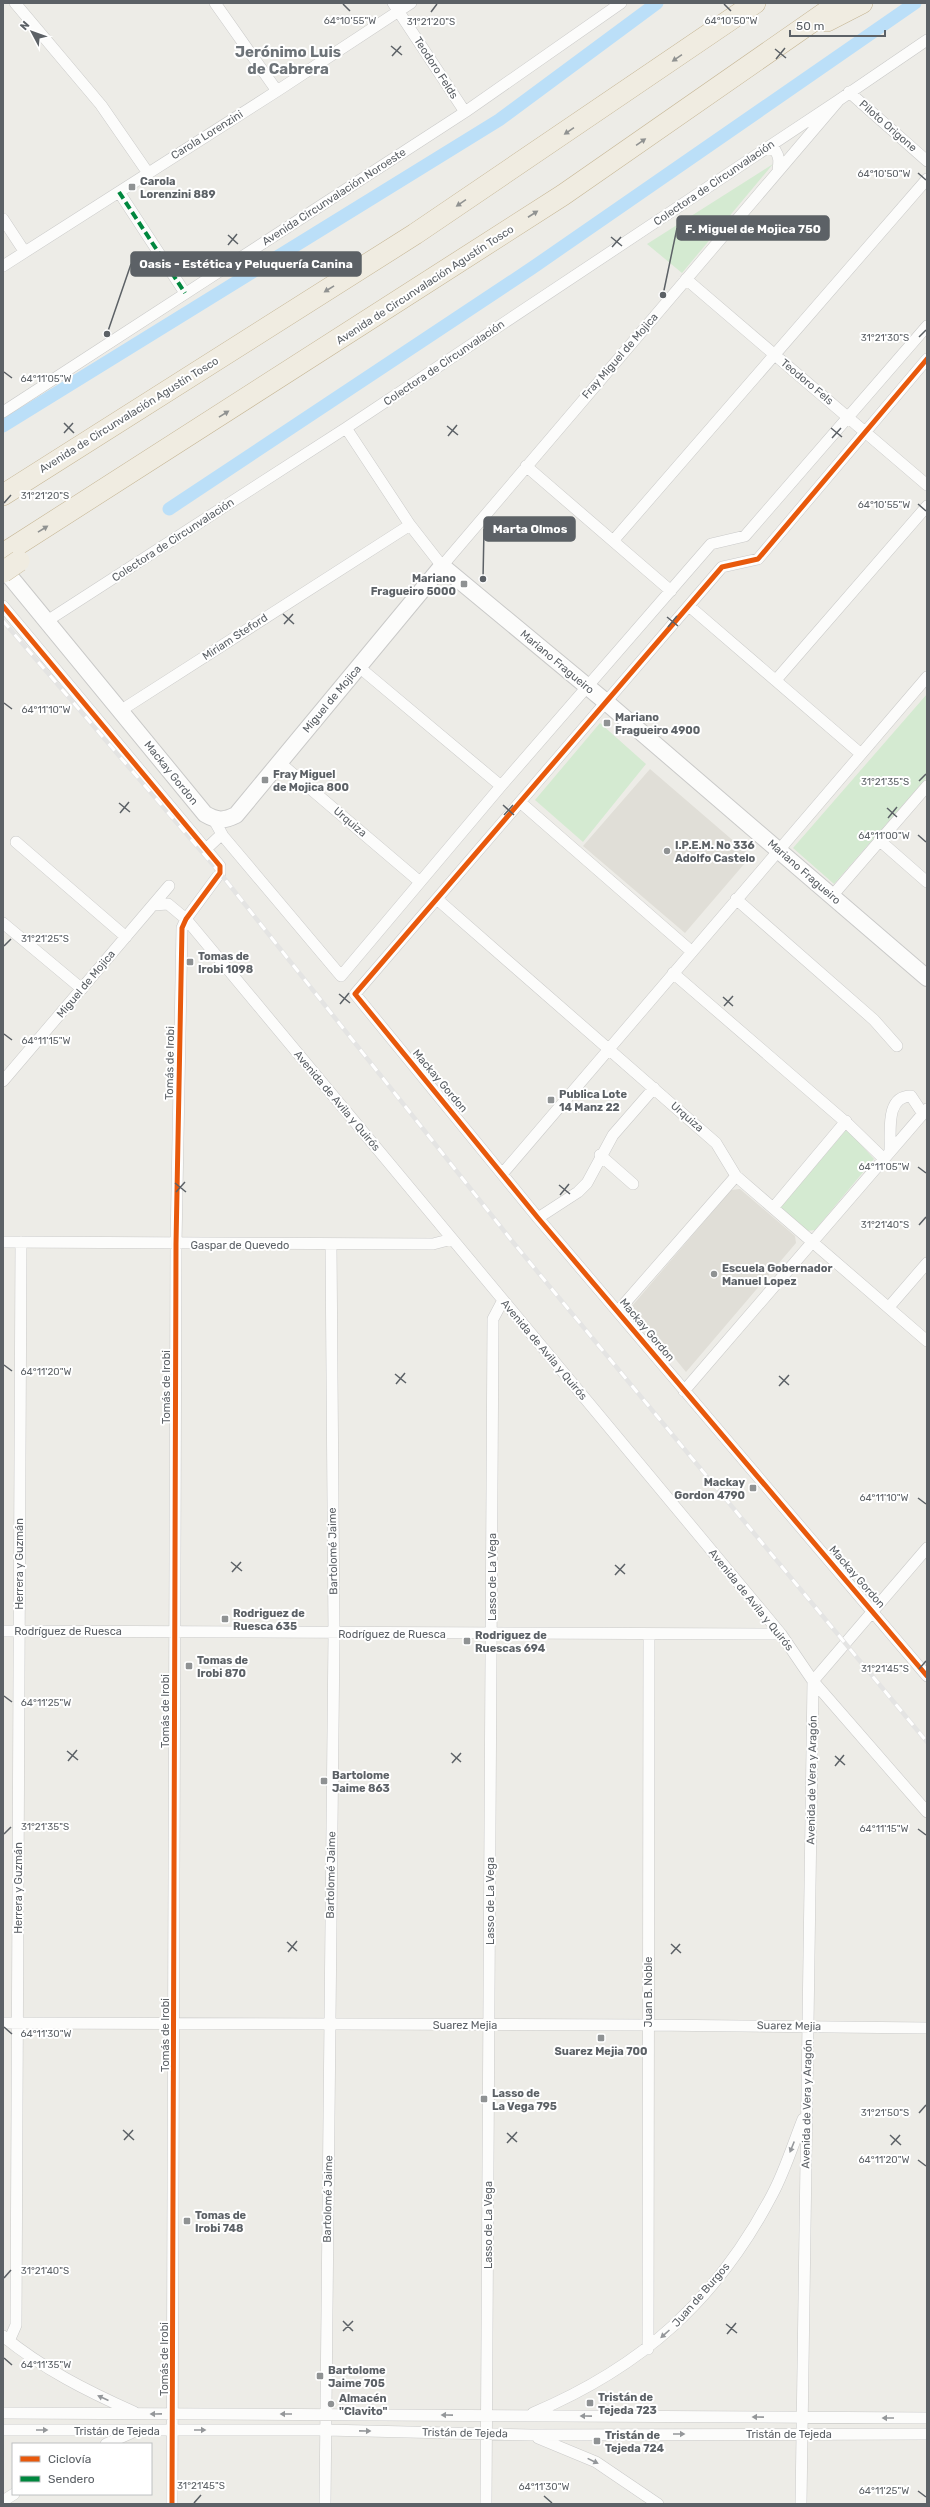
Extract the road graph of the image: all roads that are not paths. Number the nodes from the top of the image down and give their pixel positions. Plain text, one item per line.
1 (15, 3) edge
2 (215, 3) edge
3 (411, 3) edge
4 (621, 3) edge
5 (740, 3) edge
6 (755, 3) edge
7 (839, 3) edge
8 (862, 3) edge
9 (396, 7) edge
10 (790, 38) junction
11 (927, 40) edge
12 (699, 42) junction
13 (277, 91) junction
14 (849, 92) junction
15 (839, 100) junction
16 (465, 112) junction
17 (766, 148) junction
18 (927, 160) edge
19 (778, 171) junction
20 (148, 173) junction
21 (927, 179) edge
22 (119, 192) junction
23 (3, 219) edge
24 (24, 252) junction
25 (3, 266) edge
26 (686, 279) junction
27 (185, 294) junction
28 (927, 326) edge
29 (775, 355) junction
30 (927, 359) edge
31 (3, 412) edge
32 (848, 417) junction
33 (346, 428) junction
34 (864, 431) junction
35 (526, 466) junction
36 (927, 485) edge
37 (3, 495) edge
38 (927, 506) edge
39 (410, 525) junction
40 (614, 541) junction
41 (8, 561) edge
42 (442, 566) junction
43 (671, 591) junction
44 (3, 606) edge
45 (689, 606) junction
46 (47, 620) junction
47 (359, 667) junction
48 (927, 677) edge
49 (776, 680) junction
50 (587, 687) junction
51 (606, 702) junction
52 (120, 711) junction
53 (861, 754) junction
54 (279, 762) junction
55 (501, 786) junction
56 (927, 786) edge
57 (520, 802) junction
58 (214, 820) junction
59 (222, 834) junction
60 (879, 840) junction
61 (16, 842) dead end
62 (206, 849) junction
63 (778, 850) junction
64 (420, 882) junction
65 (927, 882) edge
66 (169, 886) dead end
67 (832, 896) junction
68 (736, 899) junction
69 (438, 900) junction
70 (153, 905) junction
71 (186, 919) junction
72 (3, 923) edge
73 (126, 937) junction
74 (692, 951) junction
75 (672, 973) junction
76 (927, 978) edge
77 (82, 989) junction
78 (897, 1046) dead end
79 (609, 1049) junction
80 (5, 1074) edge
81 (654, 1088) junction
82 (925, 1111) edge
83 (846, 1121) junction
84 (886, 1154) junction
85 (600, 1155) junction
86 (503, 1173) junction
87 (736, 1176) junction
88 (633, 1184) dead end
89 (773, 1208) junction
90 (538, 1218) junction
91 (452, 1239) junction
92 (3, 1242) edge
93 (21, 1242) junction
94 (812, 1242) junction
95 (176, 1244) junction
96 (331, 1245) junction
97 (927, 1263) edge
98 (503, 1300) junction
99 (889, 1308) junction
100 (618, 1310) junction
101 (927, 1340) edge
102 (684, 1391) junction
103 (927, 1548) edge
104 (873, 1611) junction
105 (3, 1631) edge
106 (19, 1631) junction
107 (175, 1632) junction
108 (334, 1634) junction
109 (492, 1634) junction
110 (781, 1634) junction
111 (649, 1635) junction
112 (927, 1676) edge
113 (813, 1681) junction
114 (927, 1812) edge
115 (3, 2023) edge
116 (18, 2023) junction
117 (648, 2024) junction
118 (175, 2025) junction
119 (329, 2025) junction
120 (489, 2026) junction
121 (808, 2027) junction
122 (927, 2028) edge
123 (806, 2111) junction
124 (6, 2339) edge
125 (648, 2350) junction
126 (3, 2413) edge
127 (139, 2414) junction
128 (173, 2414) junction
129 (325, 2414) junction
130 (486, 2415) junction
131 (528, 2415) junction
132 (802, 2418) junction
133 (927, 2418) edge
134 (3, 2430) edge
135 (173, 2430) junction
136 (326, 2430) junction
137 (135, 2431) junction
138 (486, 2433) junction
139 (801, 2433) junction
140 (927, 2434) edge
141 (531, 2435) junction
142 (108, 2443) edge
143 (643, 2492) junction
144 (172, 2504) edge
145 (325, 2504) edge
146 (486, 2504) edge
147 (643, 2504) edge
148 (658, 2504) edge
149 (801, 2504) edge

1 - 20 street
2 - 13 street
3 - 9 street, Carola Lorenzini
4 - 16 street, Avenida Circunvalación Noroeste
5 - 12 highway
6 - 12 highway, Avenida de Circunvalación Agustín Tosco
7 - 10 highway, Avenida de Circunvalación Agustín Tosco
8 - 10 highway
9 - 13 street, Carola Lorenzini
9 - 16 street, Teodoro Felds
41 -> 10 highway, Avenida de Circunvalación Agustín Tosco
11 - 14 street, Fray Miguel de Mojica
12 -> 37 highway, Avenida de Circunvalación Agustín Tosco
13 - 20 street, Carola Lorenzini
14 - 15 street, Fray Miguel de Mojica
14 - 18 street, Piloto Origone
15 - 17 street, Colectora de Circunvalación
15 - 19 street, Fray Miguel de Mojica
16 - 27 street, Avenida Circunvalación Noroeste
17 - 19 street
17 - 33 street, Colectora de Circunvalación
19 - 26 street, Fray Miguel de Mojica
20 - 22 street, Carola Lorenzini
21 - 29 street
22 - 24 street, Carola Lorenzini
22 - 27 street
23 - 24 street
24 - 25 street, Carola Lorenzini
26 - 29 street, Teodoro Fels
26 - 35 street, Fray Miguel de Mojica
27 - 31 street, Avenida Circunvalación Noroeste
28 - 32 street
29 - 32 street, Teodoro Fels
29 - 40 street
30 - 34 street
32 - 34 street, Teodoro Fels
32 - 43 street
33 - 39 street, Mariano Fragueiro
33 - 46 street, Colectora de Circunvalación
34 - 36 street, Teodoro Fels
34 - 45 street
35 - 40 street
35 - 42 street, Fray Miguel de Mojica
38 - 49 street
39 - 42 street, Mariano Fragueiro
39 - 52 street, Miriam Steford
40 - 43 street
41 - 46 main road, Mackay Gordon
42 - 47 main road, Miguel de Mojica
42 - 50 main road, Mariano Fragueiro
43 - 50 street
44 - 62 street
45 - 49 street
45 - 51 street
46 - 52 main road, Mackay Gordon
47 - 54 main road, Miguel de Mojica
47 - 55 street
48 - 53 street
49 - 53 street
50 - 51 main road, Mariano Fragueiro
50 - 55 street
51 - 57 street
51 - 63 main road, Mariano Fragueiro
52 - 58 main road, Mackay Gordon
53 - 63 street
54 - 58 main road, Miguel de Mojica
54 - 64 street, Urquiza
55 - 64 street
56 - 60 street
57 - 69 street
57 - 74 street
58 - 59 street, Mackay Gordon
59 - 62 street
59 - 64 street, Mackay Gordon
60 - 65 street
60 - 67 street
61 - 73 street
62 - 71 street
63 - 67 main road, Mariano Fragueiro
63 - 68 street
66 - 70 street, Miguel de Mojica
67 - 76 main road, Mariano Fragueiro
68 - 74 street
68 - 78 street
69 - 79 street, Urquiza
69 - 86 street, Mackay Gordon
70 - 71 street, Avenida de Avila y Quirós
70 - 73 street, Miguel de Mojica
71 - 91 street, Avenida de Avila y Quirós
71 - 95 street, Tomás de Irobi
72 - 77 street
73 - 77 street, Miguel de Mojica
74 - 75 street
75 - 79 street
75 - 83 street
77 - 80 street, Miguel de Mojica
79 - 81 street, Urquiza
79 - 86 street
81 - 85 street
81 - 87 street, Urquiza
82 - 84 street
82 - 84 street
83 - 84 street
83 - 89 street
84 - 94 street
85 - 88 street
85 - 90 street
86 - 90 street, Mackay Gordon
87 - 89 street, Urquiza
87 - 100 street
89 - 94 street, Urquiza
90 - 100 street, Mackay Gordon
91 - 96 street, Gaspar de Quevedo
91 - 98 street, Avenida de Avila y Quirós
92 - 93 street, Gaspar de Quevedo
93 - 95 street, Gaspar de Quevedo
93 - 106 street, Herrera y Guzmán
94 - 99 street, Urquiza
94 - 102 street
95 - 96 street, Gaspar de Quevedo
95 - 107 street, Tomás de Irobi
96 - 108 street, Bartolomé Jaime
97 - 99 street
98 - 109 street, Lasso de La Vega
98 - 110 street, Avenida de Avila y Quirós
99 - 101 street, Urquiza
100 - 102 street, Mackay Gordon
102 - 104 street, Mackay Gordon
103 - 104 street
104 - 112 street, Mackay Gordon
104 - 113 street
105 - 106 street, Rodríguez de Ruesca
106 - 107 street, Rodríguez de Ruesca
106 - 116 street, Herrera y Guzmán
107 - 108 street, Rodríguez de Ruesca
107 - 118 street, Tomás de Irobi
108 - 109 street, Rodríguez de Ruesca
108 - 119 street, Bartolomé Jaime
109 - 111 street, Rodríguez de Ruesca
109 - 120 street, Lasso de La Vega
110 - 111 street, Rodríguez de Ruesca
110 - 113 street, Avenida de Avila y Quirós
111 - 117 street, Juan B. Noble
113 - 114 street, Avenida de Avila y Quirós
113 - 121 street, Avenida de Vera y Aragón
115 - 116 street, Suarez Mejia
116 - 118 street, Suarez Mejia
116 - 124 street, Herrera y Guzmán
117 - 120 street, Suarez Mejia
117 - 121 street, Suarez Mejia
117 - 125 street, Juan B. Noble
118 - 119 street, Suarez Mejia
118 - 128 street, Tomás de Irobi
119 - 120 street, Suarez Mejia
119 - 129 street, Bartolomé Jaime
120 - 130 street, Lasso de La Vega
121 - 122 street, Suarez Mejia
121 - 123 street, Avenida de Vera y Aragón
123 -> 125 street, Juan de Burgos
123 - 132 street, Avenida de Vera y Aragón
127 -> 124 street
125 - 131 street, Juan de Burgos
126 - 127 street, Tristán de Tejeda
128 -> 127 street, Tristán de Tejeda
129 -> 128 street, Tristán de Tejeda
128 - 135 street, Tomás de Irobi
130 -> 129 street, Tristán de Tejeda
129 - 136 street, Bartolomé Jaime
130 - 131 street, Tristán de Tejeda
130 - 138 street, Lasso de La Vega
132 -> 131 street, Tristán de Tejeda
133 -> 132 street, Tristán de Tejeda
132 - 139 street, Avenida de Vera y Aragón
134 -> 137 street, Tristán de Tejeda
135 -> 136 street, Tristán de Tejeda
135 - 137 street, Tristán de Tejeda
135 - 144 street, Tomás de Irobi
136 -> 138 street, Tristán de Tejeda
136 - 145 street, Bartolomé Jaime
137 - 142 street
138 - 141 street, Tristán de Tejeda
138 - 146 street, Lasso de La Vega
139 - 140 street, Tristán de Tejeda
141 -> 139 street, Tristán de Tejeda
139 - 149 street, Avenida de Vera y Aragón
141 -> 143 street
143 - 147 street
143 - 148 street

